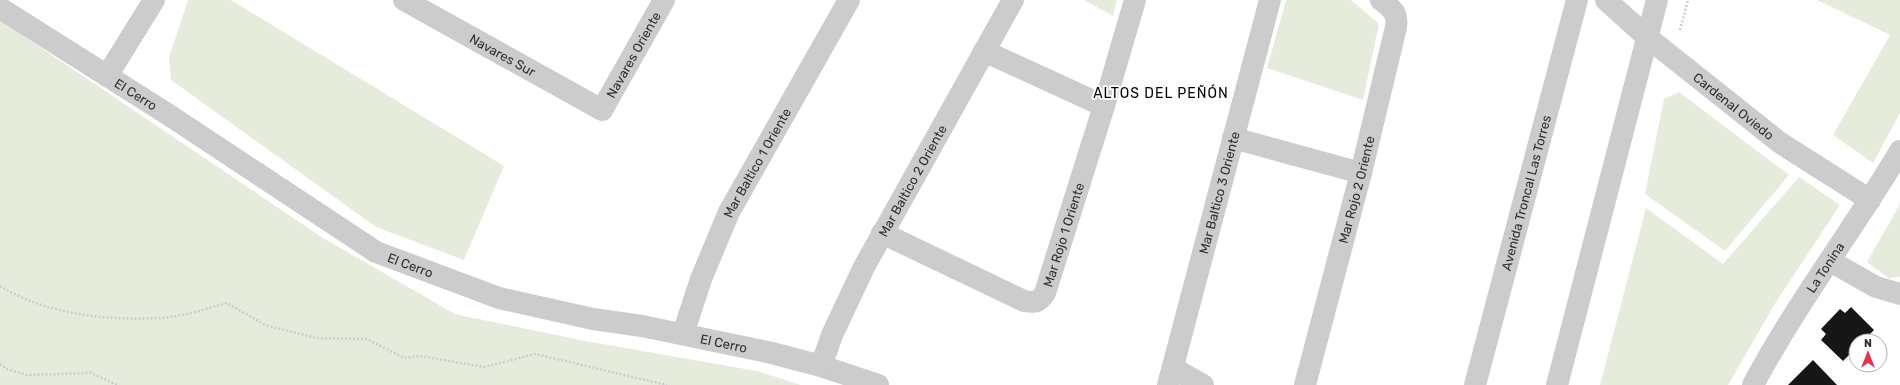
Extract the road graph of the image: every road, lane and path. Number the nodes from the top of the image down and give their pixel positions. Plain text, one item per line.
1 (154, 0) edge
2 (404, 0) edge
3 (664, 0) edge
4 (850, 0) edge
5 (1013, 0) edge
6 (1135, 0) edge
7 (1270, 0) edge
8 (1381, 0) edge
9 (1577, 0) edge
10 (1606, 0) edge
11 (1657, 0) edge
12 (1688, 0) edge
13 (0, 8) edge
14 (1647, 37) junction
15 (984, 51) junction
16 (1673, 57) junction
17 (107, 76) junction
18 (1104, 106) junction
19 (602, 110) joint
20 (1233, 138) junction
21 (1900, 151) edge
22 (1361, 173) junction
23 (1870, 200) junction
24 (882, 233) junction
25 (1830, 261) junction
26 (0, 286) edge
27 (1900, 294) edge
28 (683, 334) junction
29 (0, 364) edge
30 (821, 366) junction
31 (1170, 377) edge
32 (117, 385) edge
33 (667, 385) edge
34 (878, 385) edge
35 (1203, 385) edge
36 (1305, 385) edge
37 (1475, 385) edge
38 (1557, 385) edge
39 (1753, 385) edge

1 - 17 street
2 - 19 street, Navares Sur
3 - 19 street, Navares Oriente
4 - 28 street, Mar Baltico 1 Oriente
5 - 15 street, Mar Baltico 2 Oriente
6 - 18 street, Mar Rojo 1 Oriente
7 - 20 street, Mar Baltico 3 Oriente
8 - 22 street, Mar Rojo 2 Oriente
9 - 37 street, Avenida Troncal Las Torres
10 - 14 street, Cardenal Oviedo
11 - 14 street
12 - 16 path
13 - 17 street, El Cerro
14 - 16 street, Cardenal Oviedo
14 - 38 street
15 - 18 street
15 - 24 street, Mar Baltico 2 Oriente
16 - 23 street, Cardenal Oviedo
17 - 28 street, El Cerro
18 - 24 street, Mar Rojo 1 Oriente
20 - 22 street
20 - 31 street, Mar Baltico 3 Oriente
21 - 23 street, La Tonina
22 - 36 street, Mar Rojo 2 Oriente
23 - 25 street, La Tonina
24 - 30 street, Mar Baltico 2 Oriente
25 - 27 street
25 - 39 street, La Tonina
26 - 33 path
28 - 30 street, El Cerro
29 - 32 path
30 - 34 street, El Cerro
31 - 35 street

